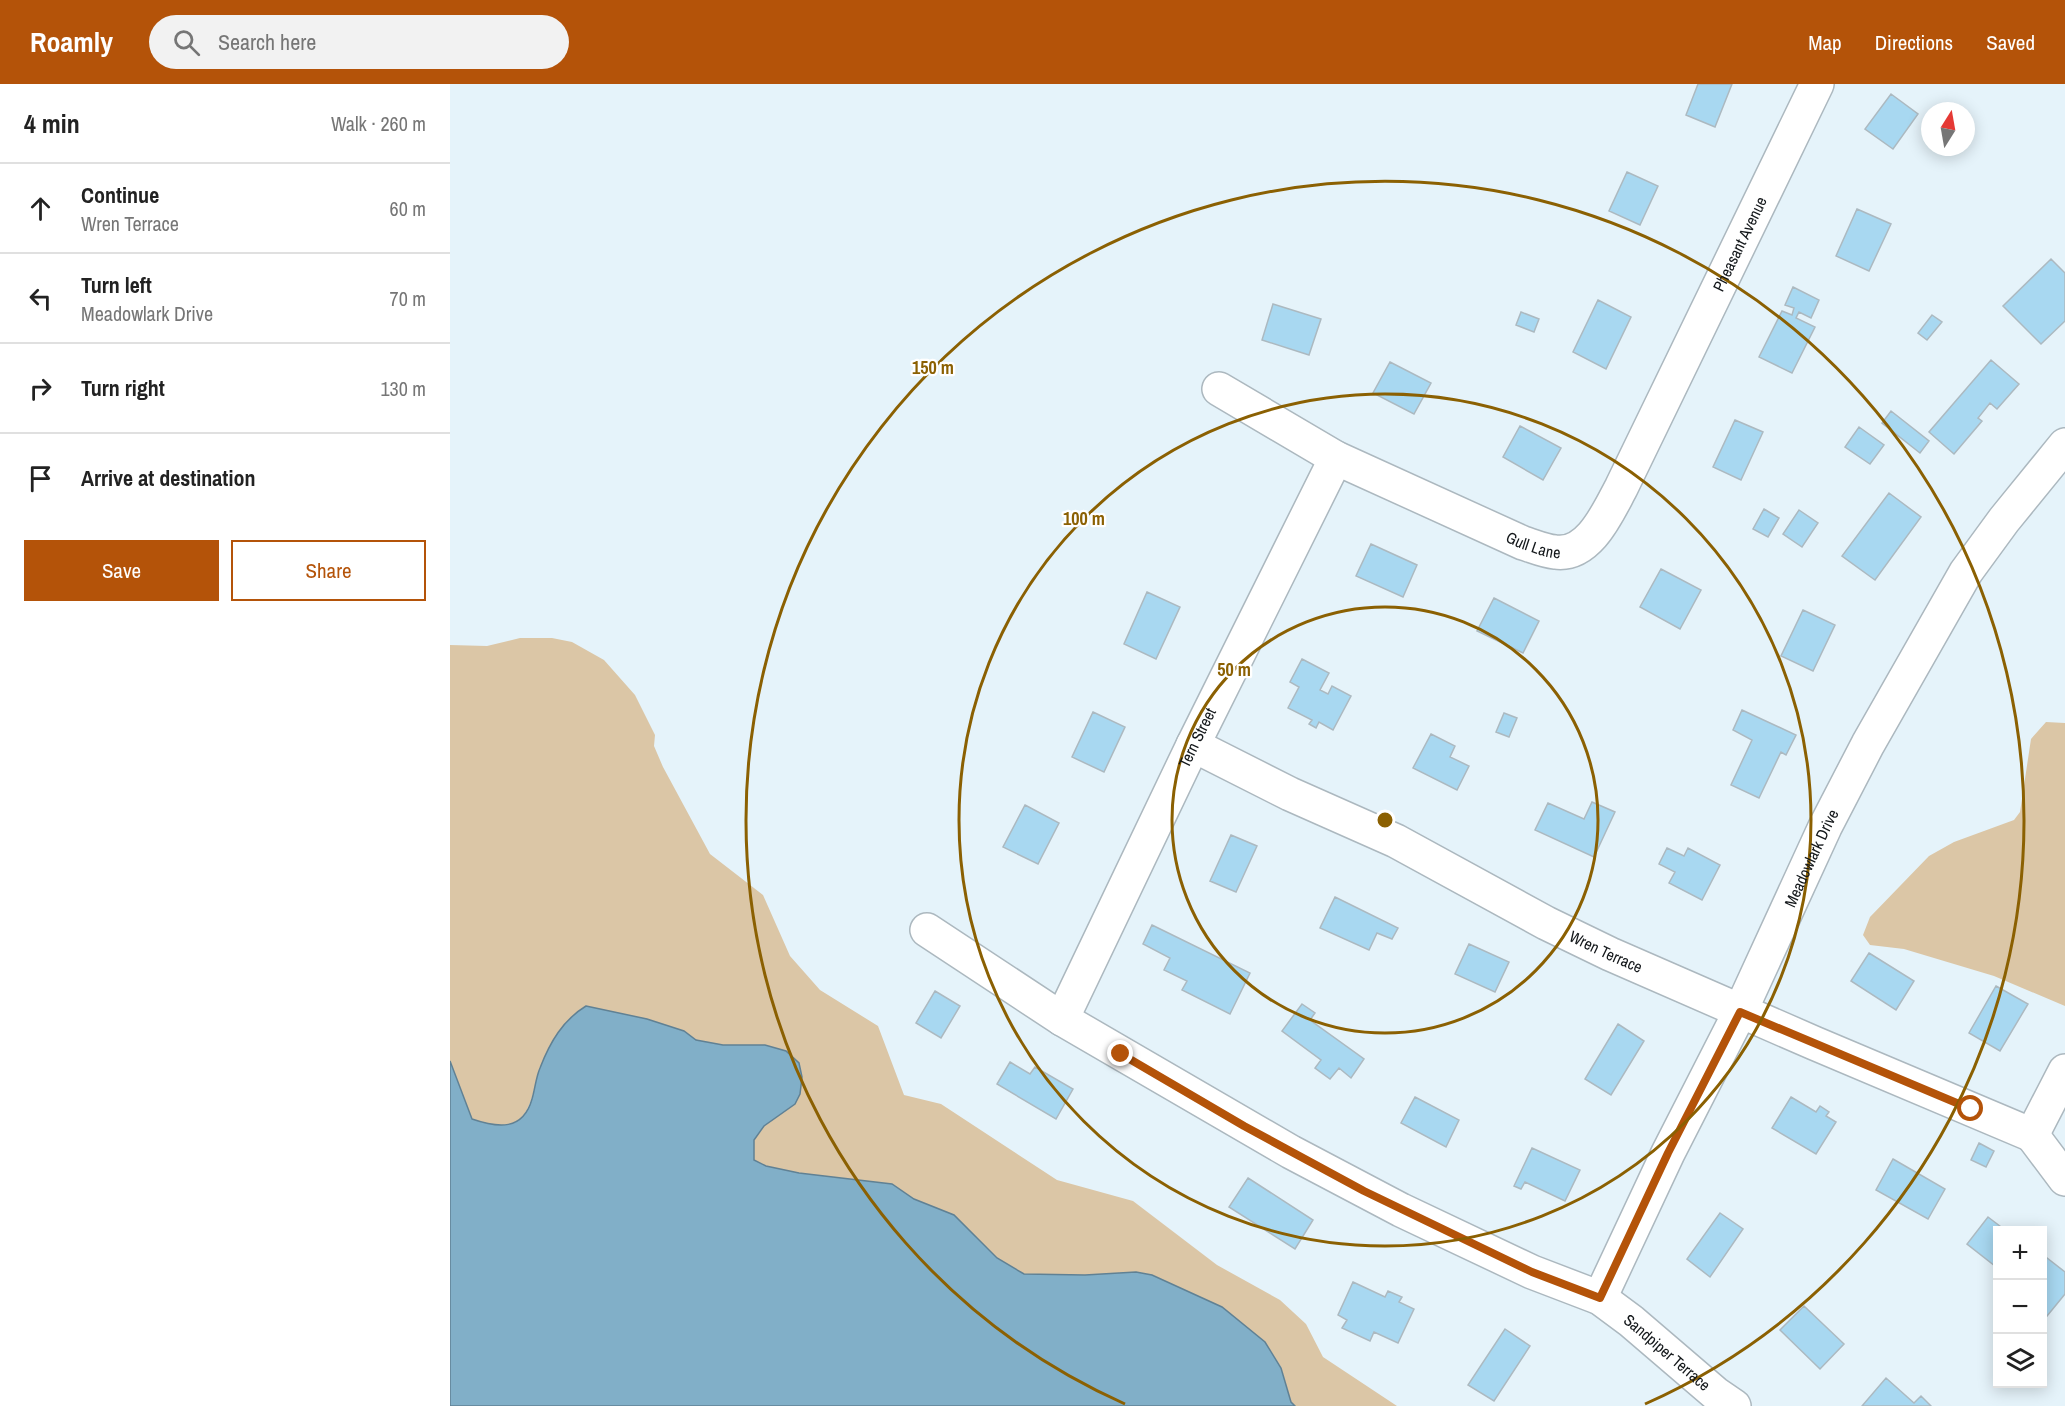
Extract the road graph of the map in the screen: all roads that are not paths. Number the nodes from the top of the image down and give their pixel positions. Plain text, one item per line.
1 (1817, 84) edge
2 (1219, 389) dead end
3 (1662, 402) joint
4 (2065, 445) edge
5 (1336, 458) junction
6 (1193, 745) junction
7 (927, 930) dead end
8 (1740, 1012) junction
9 (1062, 1019) junction
10 (2065, 1071) edge
11 (2032, 1135) junction
12 (2065, 1179) edge
13 (1600, 1298) junction
14 (1734, 1406) edge

1 - 3 street, Pheasant Avenue
2 - 5 street, Gull Lane
3 - 5 street, Gull Lane
4 - 8 street, Meadowlark Drive
5 - 6 street, Tern Street
6 - 8 street, Wren Terrace
6 - 9 street, Tern Street
7 - 9 street, Sandpiper Terrace
8 - 11 street, Wren Terrace
8 - 13 street, Meadowlark Drive
9 - 13 street, Sandpiper Terrace
10 - 11 street
11 - 12 street
13 - 14 street, Sandpiper Terrace

